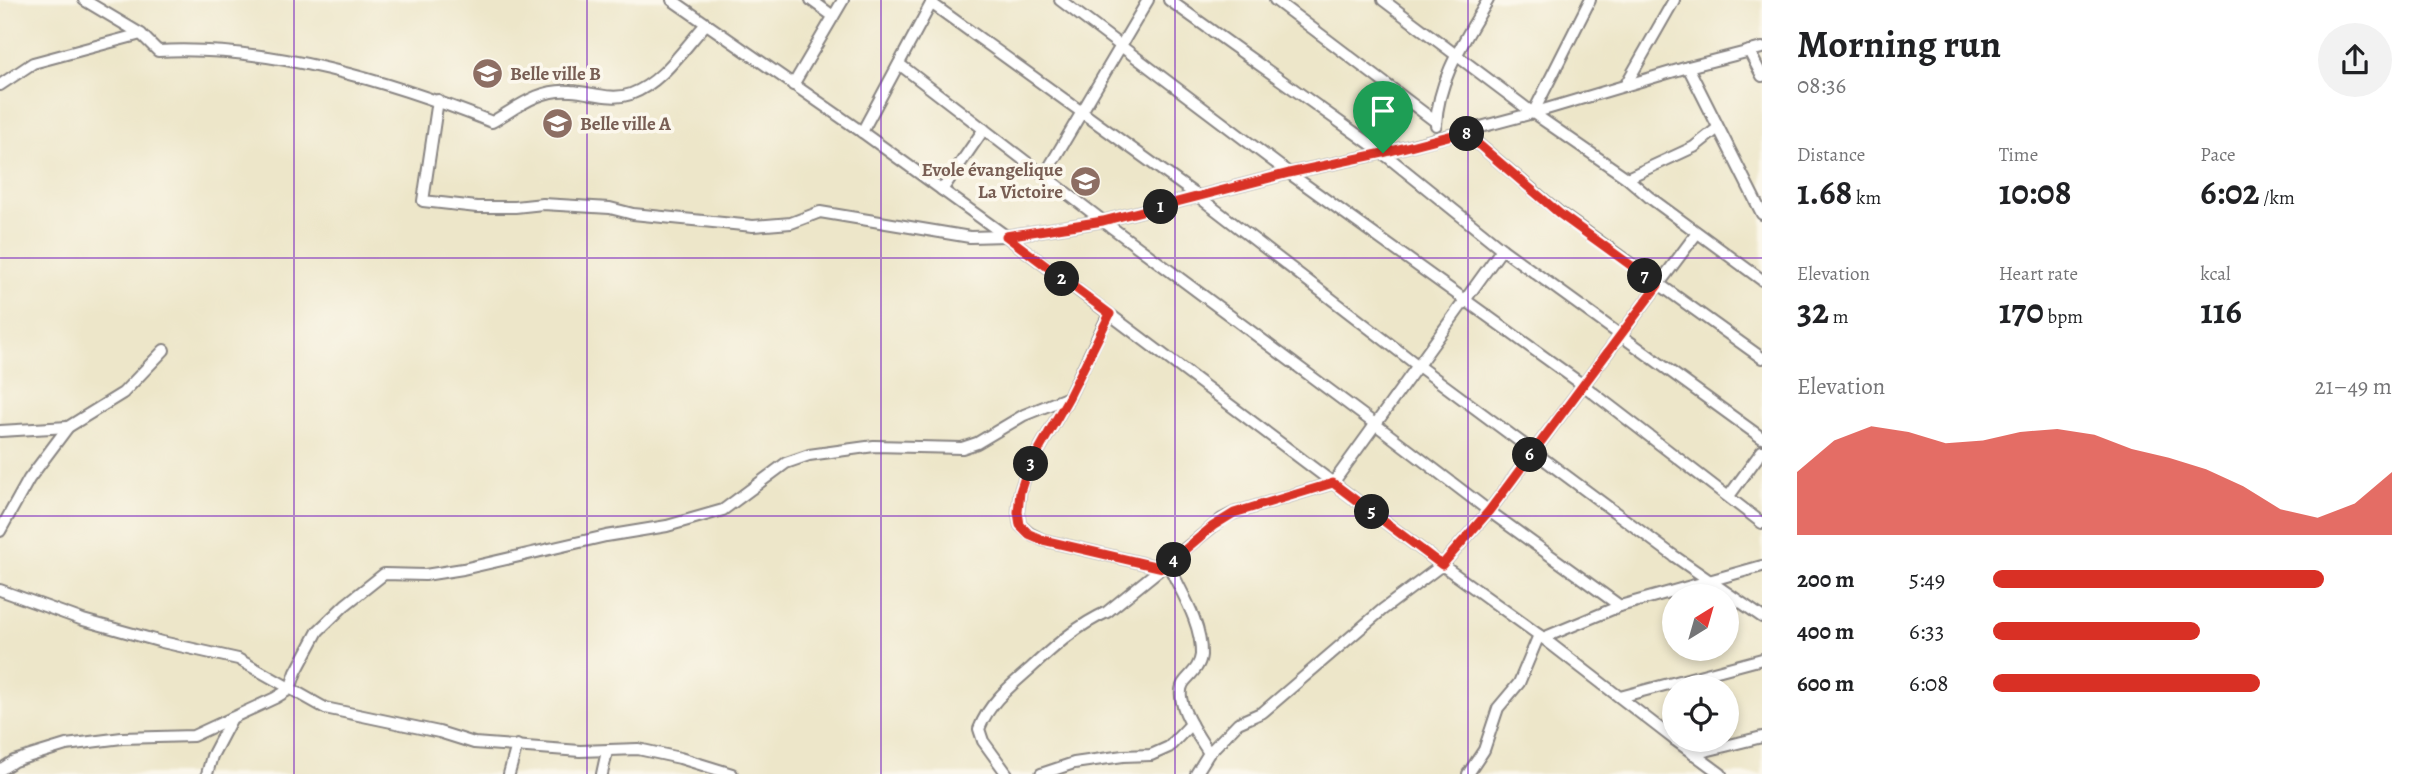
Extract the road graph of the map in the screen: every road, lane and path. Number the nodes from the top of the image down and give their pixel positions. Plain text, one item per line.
1 (84, 0) edge
2 (672, 0) edge
3 (811, 0) edge
4 (843, 0) edge
5 (1060, 0) edge
6 (1148, 0) edge
7 (1169, 0) edge
8 (1275, 0) edge
9 (1383, 0) edge
10 (1406, 0) edge
11 (1488, 0) edge
12 (1590, 0) edge
13 (1674, 0) edge
14 (932, 1) edge
15 (1398, 11) junction
16 (833, 16) junction
17 (706, 24) junction
18 (141, 34) junction
19 (1121, 46) junction
20 (1762, 48) edge
21 (1749, 51) junction
22 (1456, 55) junction
23 (899, 64) junction
24 (1688, 66) junction
25 (1762, 76) edge
26 (0, 85) edge
27 (793, 85) junction
28 (1625, 86) junction
29 (438, 100) junction
30 (1081, 113) junction
31 (1533, 113) junction
32 (1436, 122) junction
33 (1718, 128) junction
34 (984, 130) junction
35 (862, 132) junction
36 (1464, 132) junction
37 (1437, 138) junction
38 (1383, 153) junction
39 (1289, 173) junction
40 (1044, 176) junction
41 (1627, 178) junction
42 (942, 190) junction
43 (1199, 197) junction
44 (1762, 214) edge
45 (1103, 221) junction
46 (1697, 233) junction
47 (1006, 236) junction
48 (1502, 249) junction
49 (1762, 280) edge
50 (1658, 285) junction
51 (1465, 302) junction
52 (1110, 314) junction
53 (1621, 333) junction
54 (164, 350) dead end
55 (1762, 358) edge
56 (1417, 365) junction
57 (1583, 385) junction
58 (1069, 397) junction
59 (1376, 424) junction
60 (68, 427) junction
61 (0, 431) edge
62 (1762, 438) edge
63 (1762, 451) edge
64 (1533, 452) junction
65 (1333, 483) junction
66 (1729, 496) junction
67 (1489, 511) junction
68 (1762, 523) edge
69 (0, 531) edge
70 (1442, 565) junction
71 (1166, 566) junction
72 (1762, 566) edge
73 (1712, 580) junction
74 (0, 590) edge
75 (1620, 606) junction
76 (1762, 617) edge
77 (1541, 637) junction
78 (1762, 659) edge
79 (290, 689) junction
80 (1620, 696) junction
81 (232, 718) junction
82 (1191, 724) junction
83 (1662, 730) edge
84 (1762, 737) edge
85 (517, 745) junction
86 (607, 751) junction
87 (1690, 752) edge
88 (1209, 753) junction
89 (1693, 754) junction
90 (0, 770) edge
91 (206, 774) edge
92 (509, 774) edge
93 (602, 774) edge
94 (732, 774) edge
95 (1007, 774) edge
96 (1041, 774) edge
97 (1196, 774) edge
98 (1468, 774) edge
99 (1721, 774) edge

1 - 18 street
2 - 17 street
3 - 16 street
4 - 16 street
5 - 19 street
6 - 19 street
7 - 38 street
8 - 32 street
9 - 15 street
10 - 15 street
11 - 22 street
12 - 31 street
13 - 28 street
14 - 23 street
14 - 30 street
15 - 22 street
16 - 27 street
17 - 27 street
17 - 29 street
18 - 26 street
18 - 29 street
19 - 30 street
19 - 39 street
20 - 21 street
21 - 24 street
21 - 25 street
22 - 31 street
22 - 32 street
23 - 34 street
23 - 35 street
24 - 28 street
24 - 33 street
27 - 35 street
28 - 31 street
29 - 47 street
30 - 40 street
30 - 43 street
31 - 36 street
31 - 41 street
32 - 37 street
33 - 41 street
33 - 44 street
34 - 40 street
34 - 42 street
35 - 42 street
36 - 37 street
36 - 50 street
37 - 38 street
38 - 39 street
38 - 48 street
39 - 43 street
39 - 51 street
40 - 45 street
41 - 46 street
42 - 47 street
43 - 45 street
43 - 56 street
45 - 47 street
45 - 59 street
46 - 49 street
46 - 50 street
47 - 52 street
48 - 51 street
48 - 53 street
50 - 53 street
50 - 55 street
51 - 56 street
51 - 57 street
52 - 58 street
52 - 65 street
53 - 57 street
53 - 62 street
54 - 60 street
56 - 59 street
56 - 64 street
57 - 64 street
57 - 66 street
58 - 71 street
58 - 79 street
59 - 65 street
59 - 67 street
60 - 61 street
60 - 69 street
63 - 66 street
64 - 67 street
64 - 73 street
65 - 70 street
65 - 71 street
66 - 68 street
67 - 70 street
67 - 75 street
70 - 77 street
70 - 88 street
71 - 82 street
71 - 95 street
72 - 73 street
73 - 75 street
73 - 76 street
74 - 79 street
75 - 77 street
77 - 80 street
77 - 98 street
78 - 80 street
79 - 81 street
79 - 85 street
80 - 83 street
81 - 90 street
81 - 91 street
82 - 88 street
82 - 96 street
84 - 89 street
85 - 86 street
85 - 92 street
86 - 93 street
86 - 94 street
87 - 89 street
88 - 97 street
89 - 99 street

